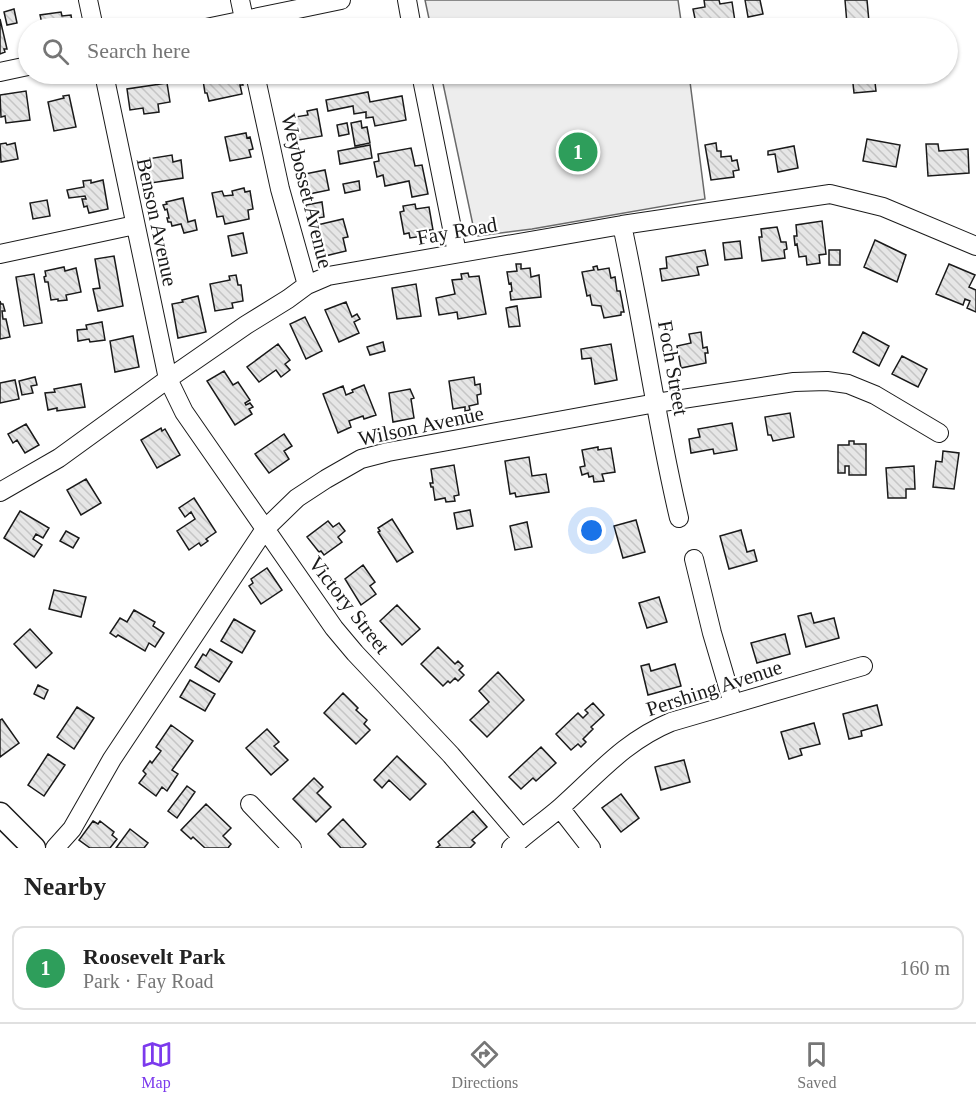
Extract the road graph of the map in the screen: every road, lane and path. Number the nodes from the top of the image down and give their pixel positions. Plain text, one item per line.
1 (88, 0) edge
2 (240, 0) edge
3 (341, 0) edge
4 (407, 0) edge
5 (92, 18) edge
6 (244, 18) edge
7 (269, 18) edge
8 (410, 18) edge
9 (18, 68) edge
10 (0, 72) edge
11 (106, 84) edge
12 (257, 84) edge
13 (423, 84) edge
14 (135, 225) junction
15 (622, 225) junction
16 (976, 246) edge
17 (457, 253) junction
18 (0, 254) edge
19 (306, 285) junction
20 (168, 379) junction
21 (656, 403) junction
22 (939, 433) dead end
23 (0, 492) edge
24 (679, 518) dead end
25 (265, 529) junction
26 (694, 559) dead end
27 (863, 666) dead end
28 (734, 704) junction
29 (249, 804) dead end
30 (560, 808) junction
31 (0, 814) edge
32 (516, 843) edge
33 (34, 848) edge
34 (55, 848) edge
35 (292, 848) edge
36 (591, 848) edge

1 - 5 street
2 - 6 street
3 - 7 street
4 - 8 street
9 - 10 street
11 - 14 street, Benson Avenue
12 - 19 street, Weybosset Avenue
13 - 17 street
14 - 18 street
14 - 20 street, Benson Avenue
15 - 16 street, Fay Road
15 - 17 street, Fay Road
15 - 21 street, Foch Street
17 - 19 street, Fay Road
19 - 20 street, Fay Road
20 - 23 street, Fay Road
20 - 25 street, Victory Street
21 - 22 street, Wilson Avenue
21 - 24 street, Foch Street
21 - 25 street, Wilson Avenue
25 - 32 street, Victory Street
25 - 34 street, Wilson Avenue
26 - 28 street
27 - 28 street, Pershing Avenue
28 - 30 street, Pershing Avenue
29 - 35 street
30 - 32 street, Pershing Avenue
30 - 36 street
31 - 33 main road

